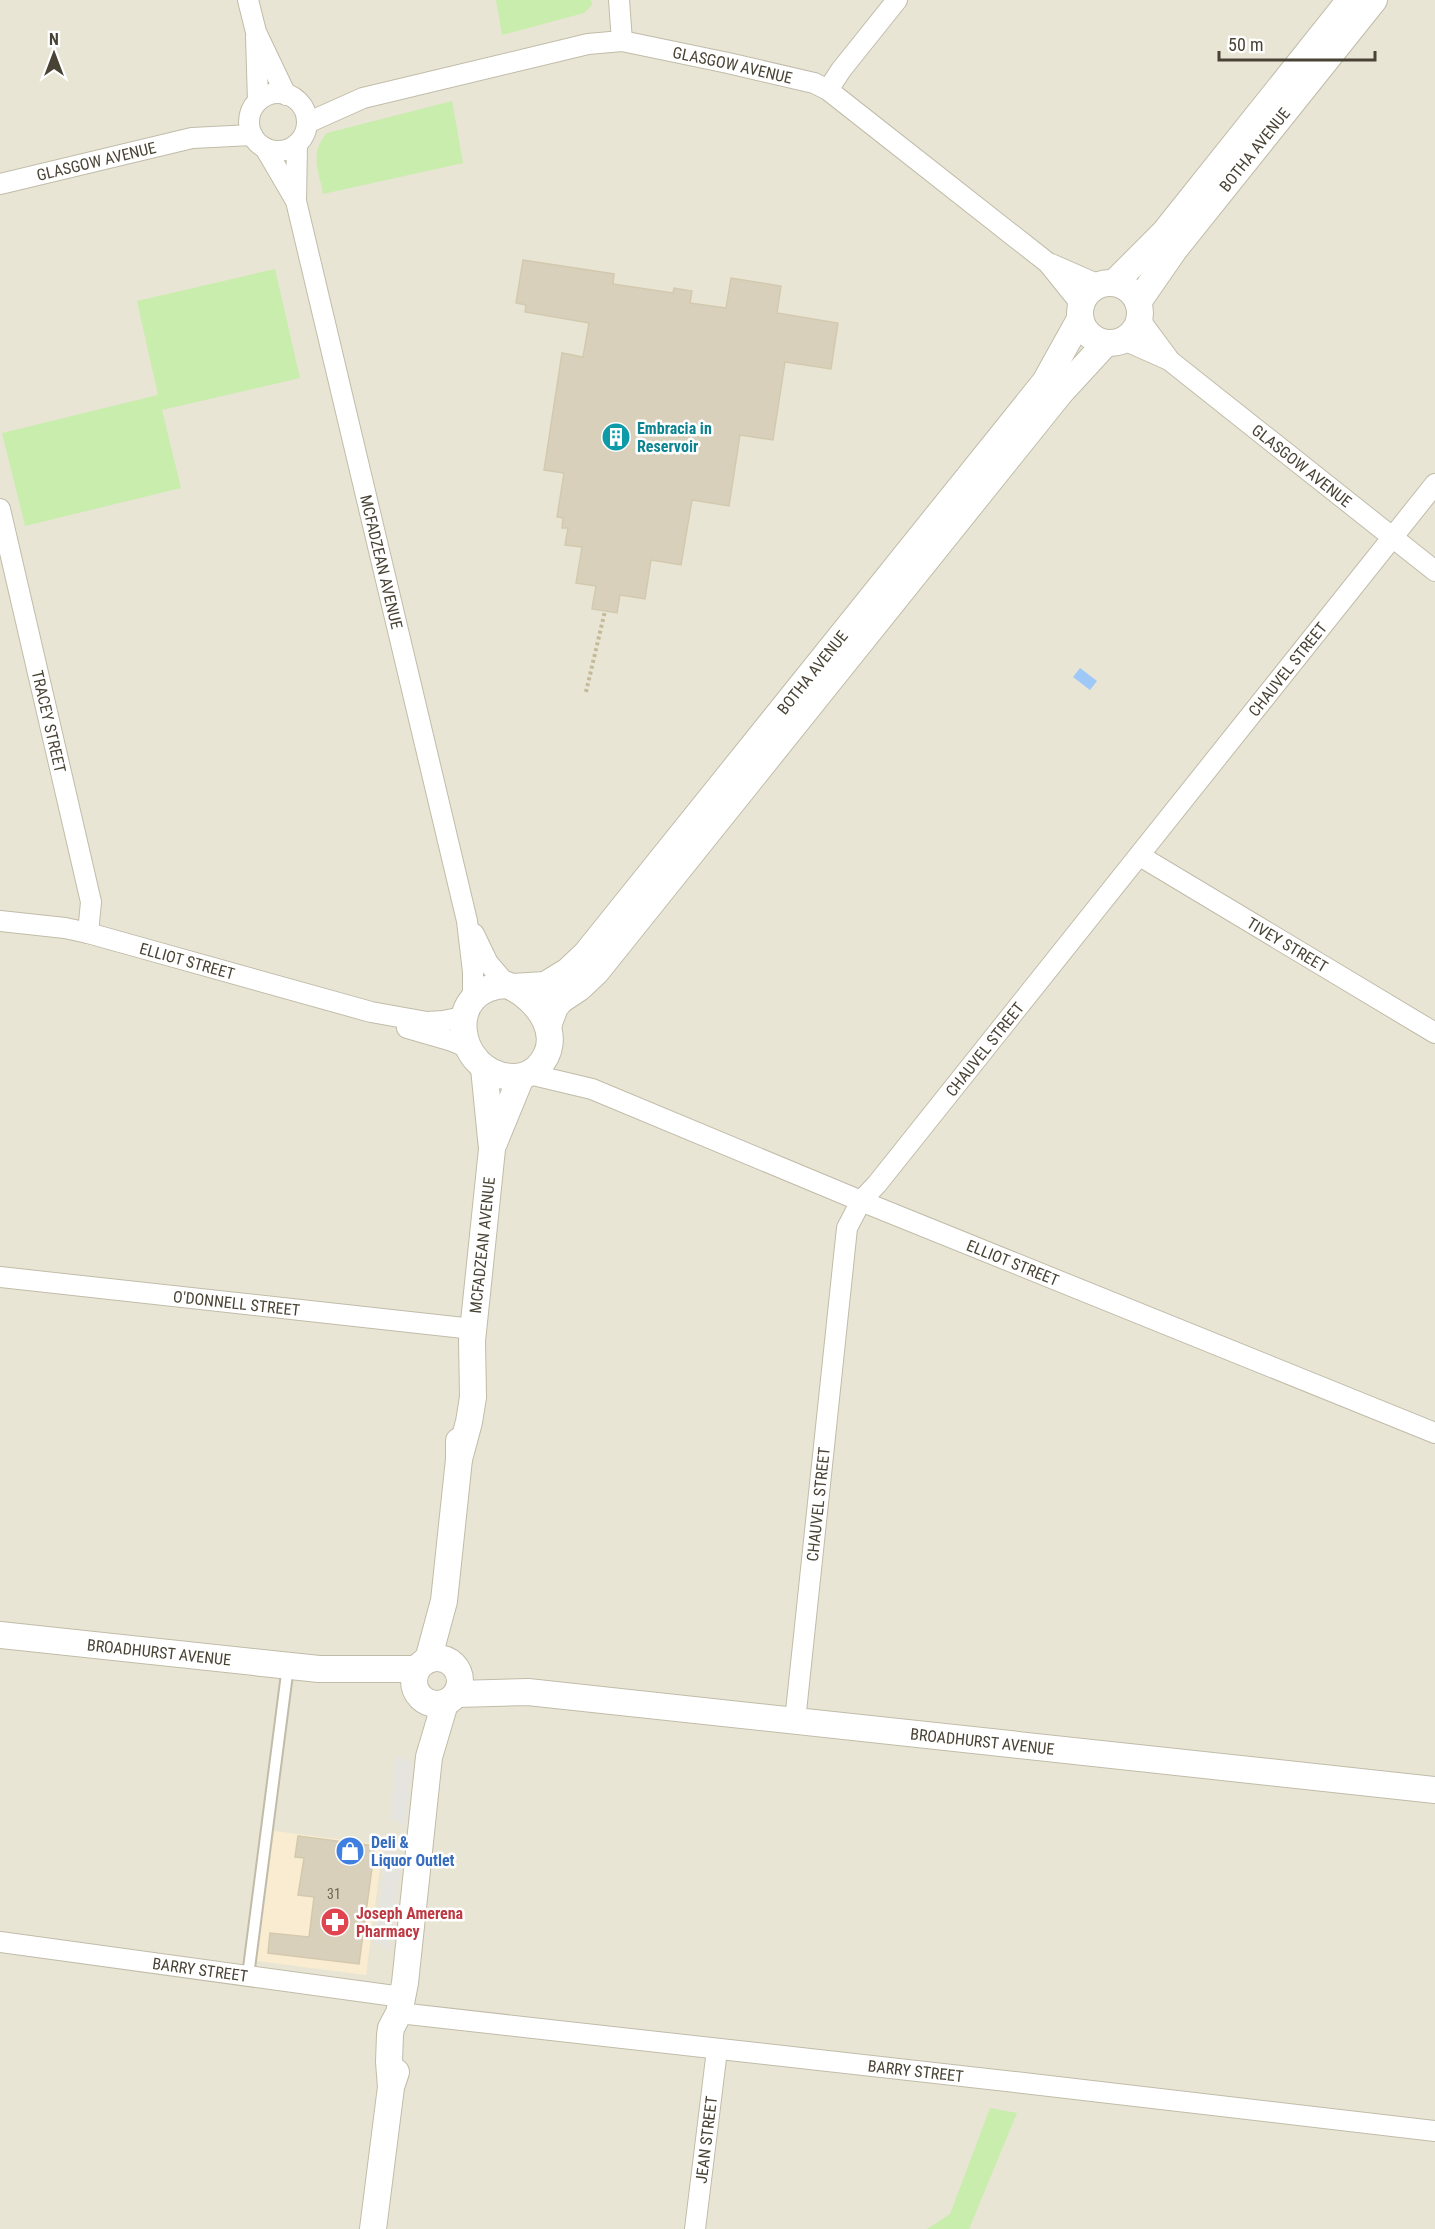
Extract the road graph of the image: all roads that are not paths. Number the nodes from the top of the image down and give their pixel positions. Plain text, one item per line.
1 (248, 0) edge
2 (619, 0) edge
3 (897, 0) edge
4 (1350, 0) edge
5 (1374, 0) edge
6 (256, 32) junction
7 (1332, 37) junction
8 (622, 41) junction
9 (828, 90) junction
10 (292, 98) junction
11 (363, 98) junction
12 (254, 108) junction
13 (307, 123) junction
14 (192, 138) junction
15 (258, 142) junction
16 (297, 144) junction
17 (0, 184) edge
18 (296, 201) junction
19 (1048, 263) junction
20 (1106, 284) junction
21 (1081, 311) junction
22 (1139, 311) junction
23 (1115, 341) junction
24 (1169, 360) junction
25 (1435, 484) edge
26 (0, 509) edge
27 (946, 520) junction
28 (1392, 537) junction
29 (7, 567) edge
30 (1435, 571) edge
31 (681, 852) junction
32 (1140, 856) junction
33 (0, 921) edge
34 (467, 921) junction
35 (88, 933) junction
36 (509, 986) junction
37 (468, 1007) junction
38 (371, 1012) junction
39 (1435, 1033) edge
40 (548, 1038) junction
41 (476, 1058) junction
42 (525, 1075) junction
43 (592, 1089) junction
44 (492, 1149) junction
45 (861, 1201) junction
46 (0, 1277) edge
47 (472, 1335) junction
48 (1435, 1433) edge
49 (0, 1635) edge
50 (288, 1666) junction
51 (437, 1681) junction
52 (795, 1721) junction
53 (1435, 1790) edge
54 (0, 1942) edge
55 (248, 1976) junction
56 (400, 2005) junction
57 (717, 2050) junction
58 (1435, 2131) edge
59 (373, 2229) edge
60 (695, 2229) edge

1 - 6 street
2 - 8 street
3 - 9 street
4 - 7 street, BOTHA AVENUE
5 - 7 street, BOTHA AVENUE
6 - 10 street
6 - 12 street
7 - 20 street, BOTHA AVENUE
7 - 22 street, BOTHA AVENUE
8 - 9 street, GLASGOW AVENUE
8 - 11 street, GLASGOW AVENUE
9 - 19 street, GLASGOW AVENUE
10 - 11 street, GLASGOW AVENUE
10 - 12 street
10 - 13 street
11 - 13 street, GLASGOW AVENUE
12 - 14 street, GLASGOW AVENUE
12 - 15 street
13 - 16 street
14 - 15 street, GLASGOW AVENUE
14 - 17 street, GLASGOW AVENUE
15 - 16 street
15 - 18 street, MCFADZEAN AVENUE
16 - 18 street, MCFADZEAN AVENUE
18 - 34 street, MCFADZEAN AVENUE
19 - 20 street, GLASGOW AVENUE
19 - 21 street, GLASGOW AVENUE
20 - 21 street
20 - 22 street
21 - 23 street
21 - 27 street, BOTHA AVENUE
22 - 23 street
22 - 24 street, GLASGOW AVENUE
23 - 24 street, GLASGOW AVENUE
23 - 27 street, BOTHA AVENUE
24 - 28 street, GLASGOW AVENUE
25 - 28 street, CHAUVEL STREET
26 - 29 street, TRACEY STREET
27 - 31 street, BOTHA AVENUE
28 - 30 street, GLASGOW AVENUE
28 - 32 street, CHAUVEL STREET
29 - 35 street, TRACEY STREET
31 - 36 street, BOTHA AVENUE
31 - 40 street, BOTHA AVENUE
32 - 39 street, TIVEY STREET
32 - 45 street, CHAUVEL STREET
33 - 35 street, ELLIOT STREET
34 - 36 street, MCFADZEAN AVENUE
34 - 37 street, MCFADZEAN AVENUE
35 - 38 street, ELLIOT STREET
36 - 37 street
36 - 40 street
37 - 38 street, ELLIOT STREET
37 - 41 street
38 - 41 street, ELLIOT STREET
40 - 42 street
40 - 43 street, ELLIOT STREET
41 - 42 street
41 - 44 street, MCFADZEAN AVENUE
42 - 43 street, ELLIOT STREET
42 - 44 street, MCFADZEAN AVENUE
43 - 45 street, ELLIOT STREET
44 - 47 street, MCFADZEAN AVENUE
45 - 48 street, ELLIOT STREET
45 - 52 street, CHAUVEL STREET
46 - 47 street, O'DONNELL STREET
47 - 51 street, MCFADZEAN AVENUE
49 - 50 street, BROADHURST AVENUE
50 - 51 street, BROADHURST AVENUE
50 - 55 lane
51 - 52 street, BROADHURST AVENUE
51 - 56 street, MCFADZEAN AVENUE
52 - 53 street, BROADHURST AVENUE
54 - 55 street, BARRY STREET
55 - 56 street, BARRY STREET
56 - 57 street, BARRY STREET
56 - 59 street, MCFADZEAN AVENUE
57 - 58 street, BARRY STREET
57 - 60 street, JEAN STREET

